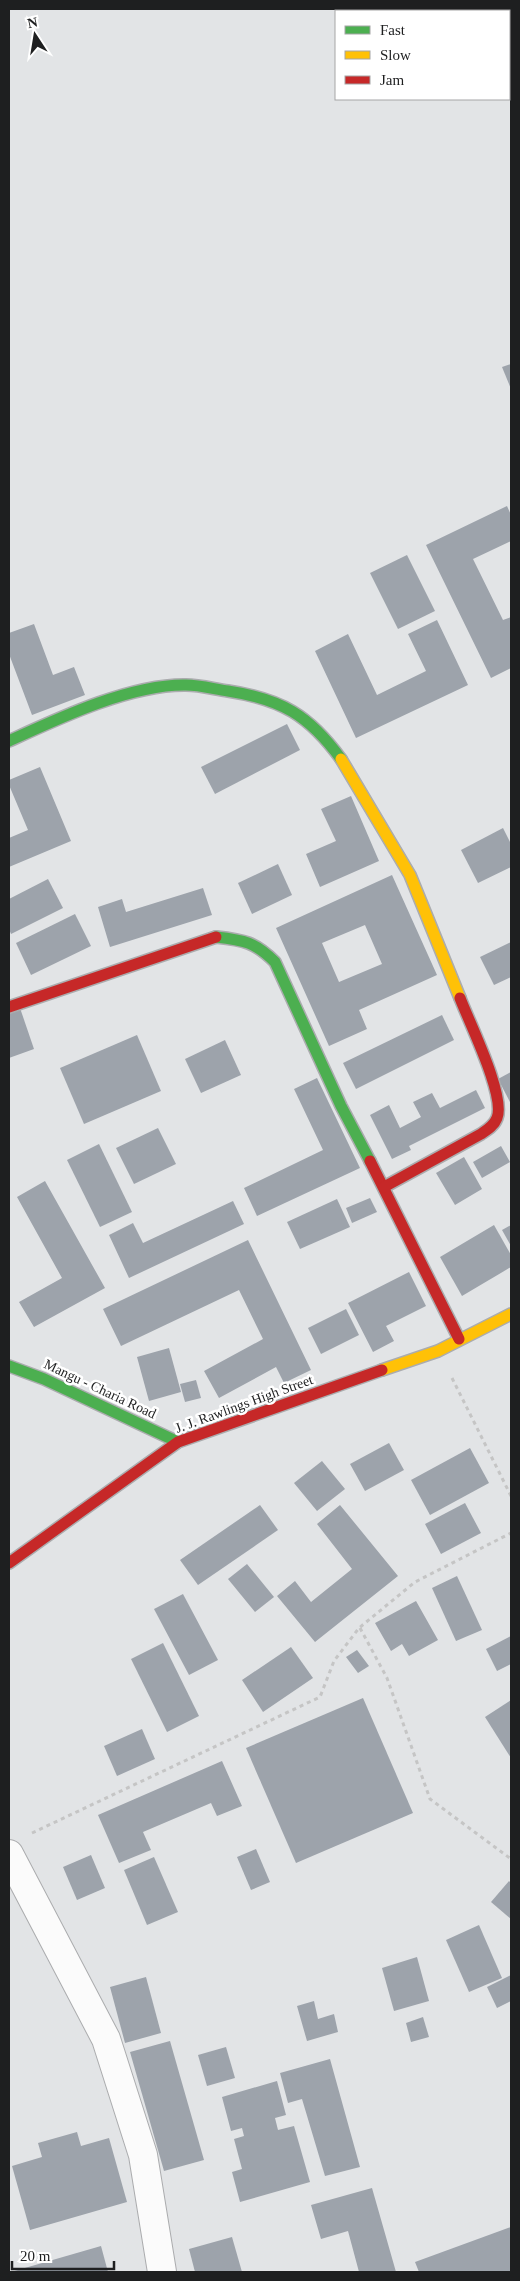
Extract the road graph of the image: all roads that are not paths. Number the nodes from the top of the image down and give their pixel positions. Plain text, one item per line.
1 (9, 740) edge
2 (9, 1007) edge
3 (384, 1187) junction
4 (511, 1314) edge
5 (459, 1340) junction
6 (9, 1366) edge
7 (178, 1442) junction
8 (9, 1563) edge
9 (18, 1844) edge
10 (162, 2272) edge

1 - 3 street
2 - 3 street
3 - 5 street
4 - 5 street, J. J. Rawlings High Street
5 - 7 street, J. J. Rawlings High Street
6 - 7 street, Mangu - Charia Road
7 - 8 street, J. J. Rawlings High Street
9 - 10 street

